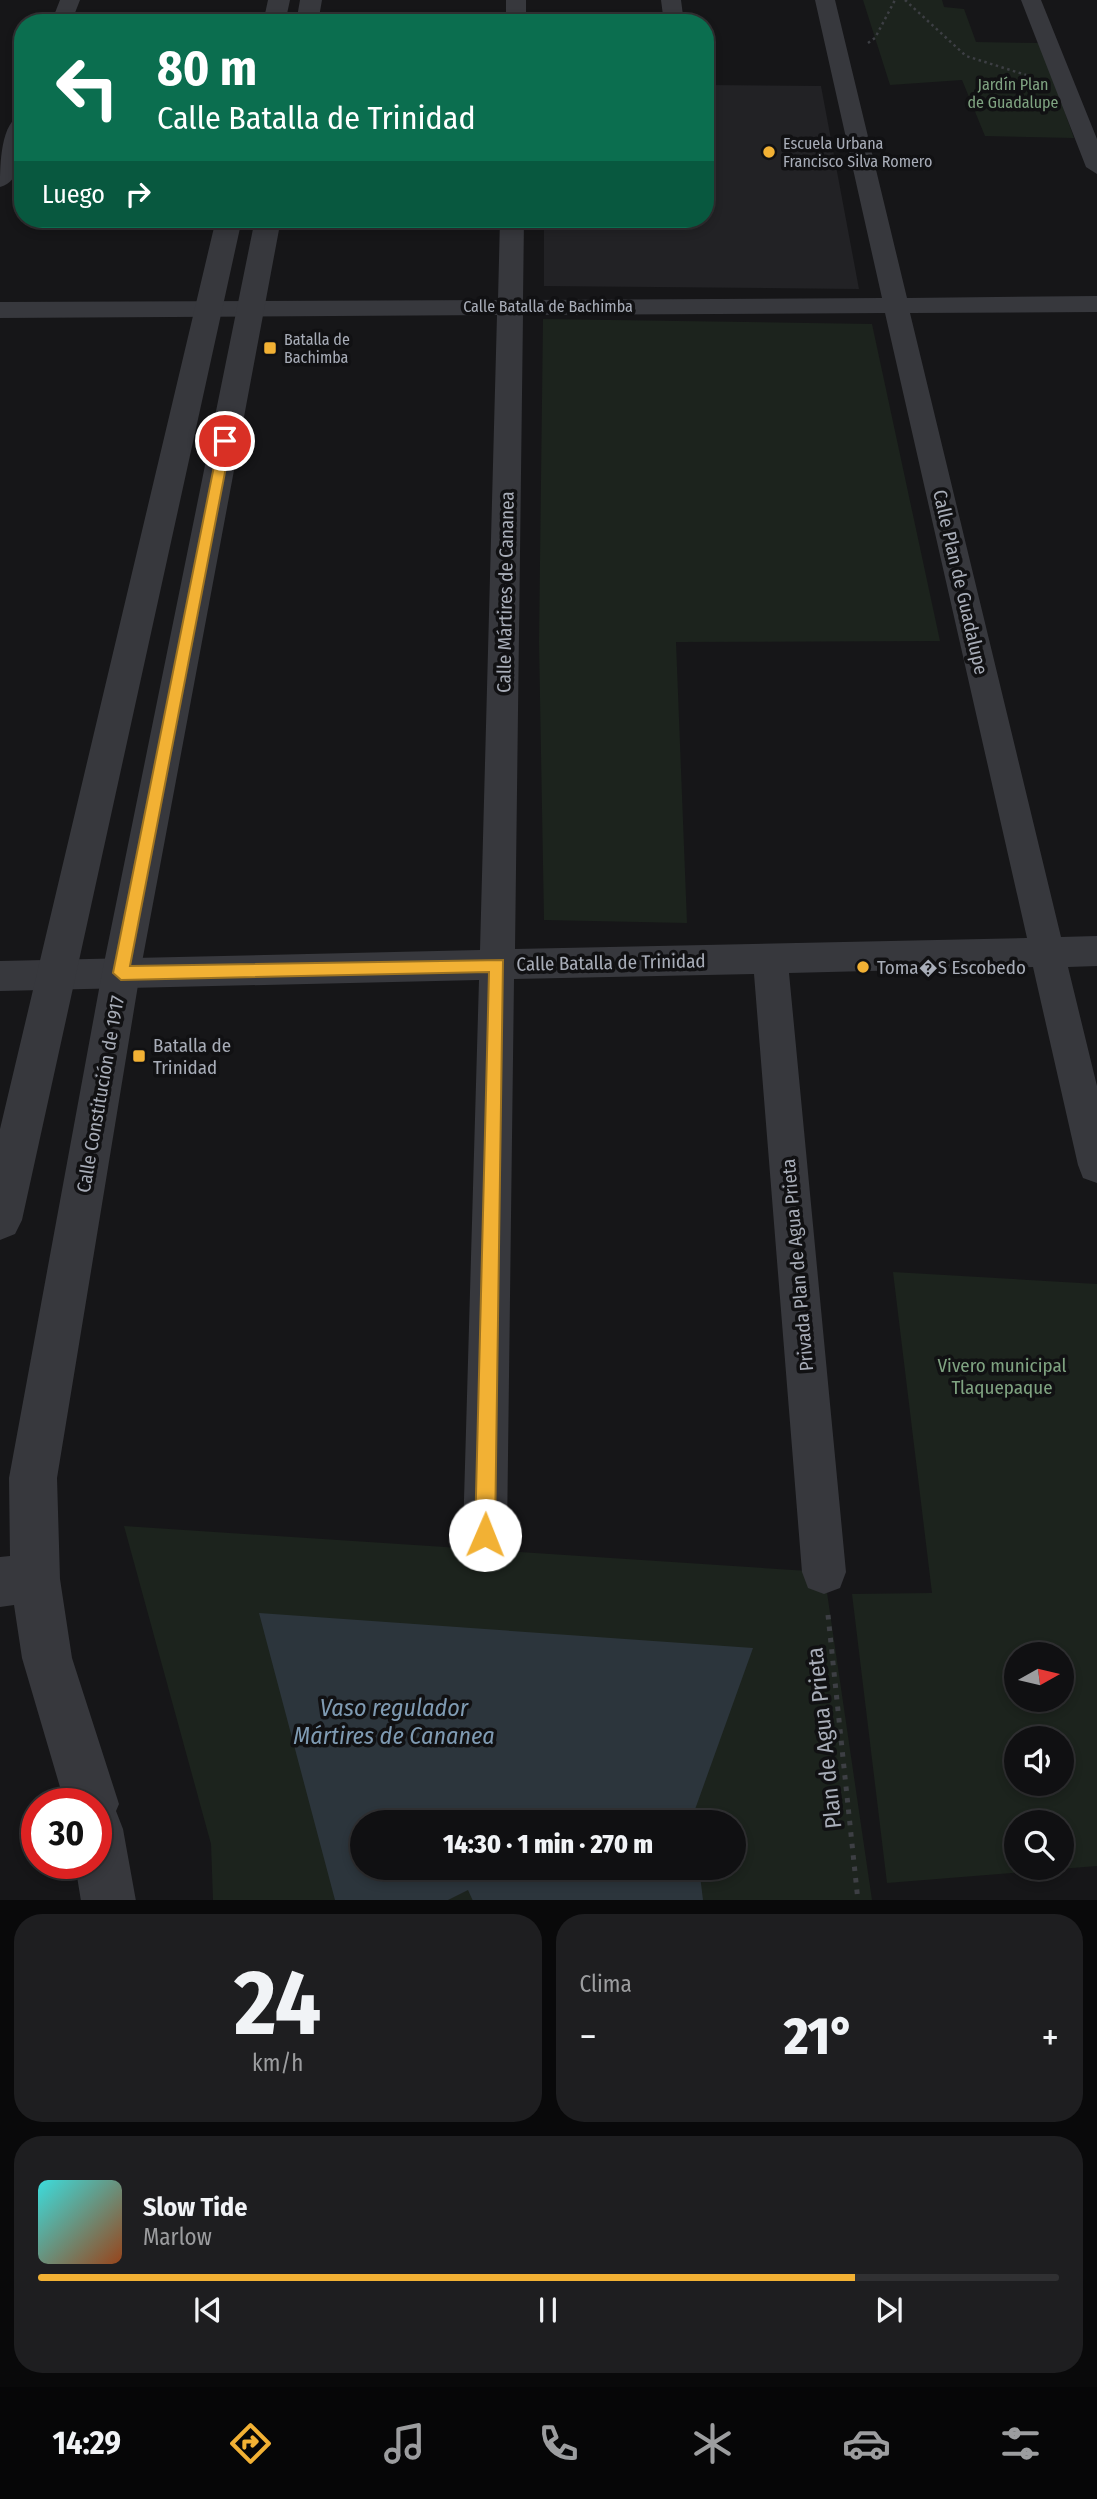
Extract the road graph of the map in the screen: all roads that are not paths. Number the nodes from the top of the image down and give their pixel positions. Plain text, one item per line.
1 (825, 0) edge
2 (1031, 0) edge
3 (14, 144) edge
4 (1097, 167) edge
5 (0, 180) edge
6 (227, 228) edge
7 (266, 228) edge
8 (512, 228) edge
9 (1097, 304) edge
10 (896, 305) junction
11 (510, 307) junction
12 (208, 308) junction
13 (251, 308) junction
14 (0, 310) edge
15 (1097, 951) edge
16 (1047, 952) junction
17 (770, 958) junction
18 (498, 965) junction
19 (121, 973) junction
20 (56, 974) junction
21 (0, 976) edge
22 (1097, 1165) edge
23 (0, 1220) edge
24 (485, 1535) dead end
25 (824, 1572) road end
26 (18, 1580) edge
27 (87, 1788) edge
28 (102, 1879) edge
29 (105, 1899) edge

1 - 10 street, Calle Plan de Guadalupe
2 - 4 street
3 - 5 street
6 - 12 street
7 - 13 street, Calle Constitución de 1917
8 - 11 street, Calle Mártires de Cananea
9 - 10 street, Calle Batalla de Bachimba
10 - 11 street, Calle Batalla de Bachimba
10 - 16 street, Calle Plan de Guadalupe
11 - 13 street, Calle Batalla de Bachimba
11 - 18 street, Calle Mártires de Cananea
12 - 13 street, Calle Batalla de Bachimba
12 - 14 street, Calle Batalla de Bachimba
12 - 20 street
13 - 19 street, Calle Constitución de 1917
15 - 16 street, Calle Batalla de Trinidad
16 - 17 street, Calle Batalla de Trinidad
16 - 22 street, Calle Plan de Guadalupe
17 - 18 street, Calle Batalla de Trinidad
17 - 25 street, Privada Plan de Agua Prieta
18 - 19 street, Calle Batalla de Trinidad
18 - 24 street, Calle Mártires de Cananea
19 - 20 street, Calle Batalla de Trinidad
19 - 26 street, Calle Constitución de 1917
20 - 21 street, Calle Batalla de Trinidad
20 - 23 street
26 - 27 street, Calle Constitución de 1917
28 - 29 street

